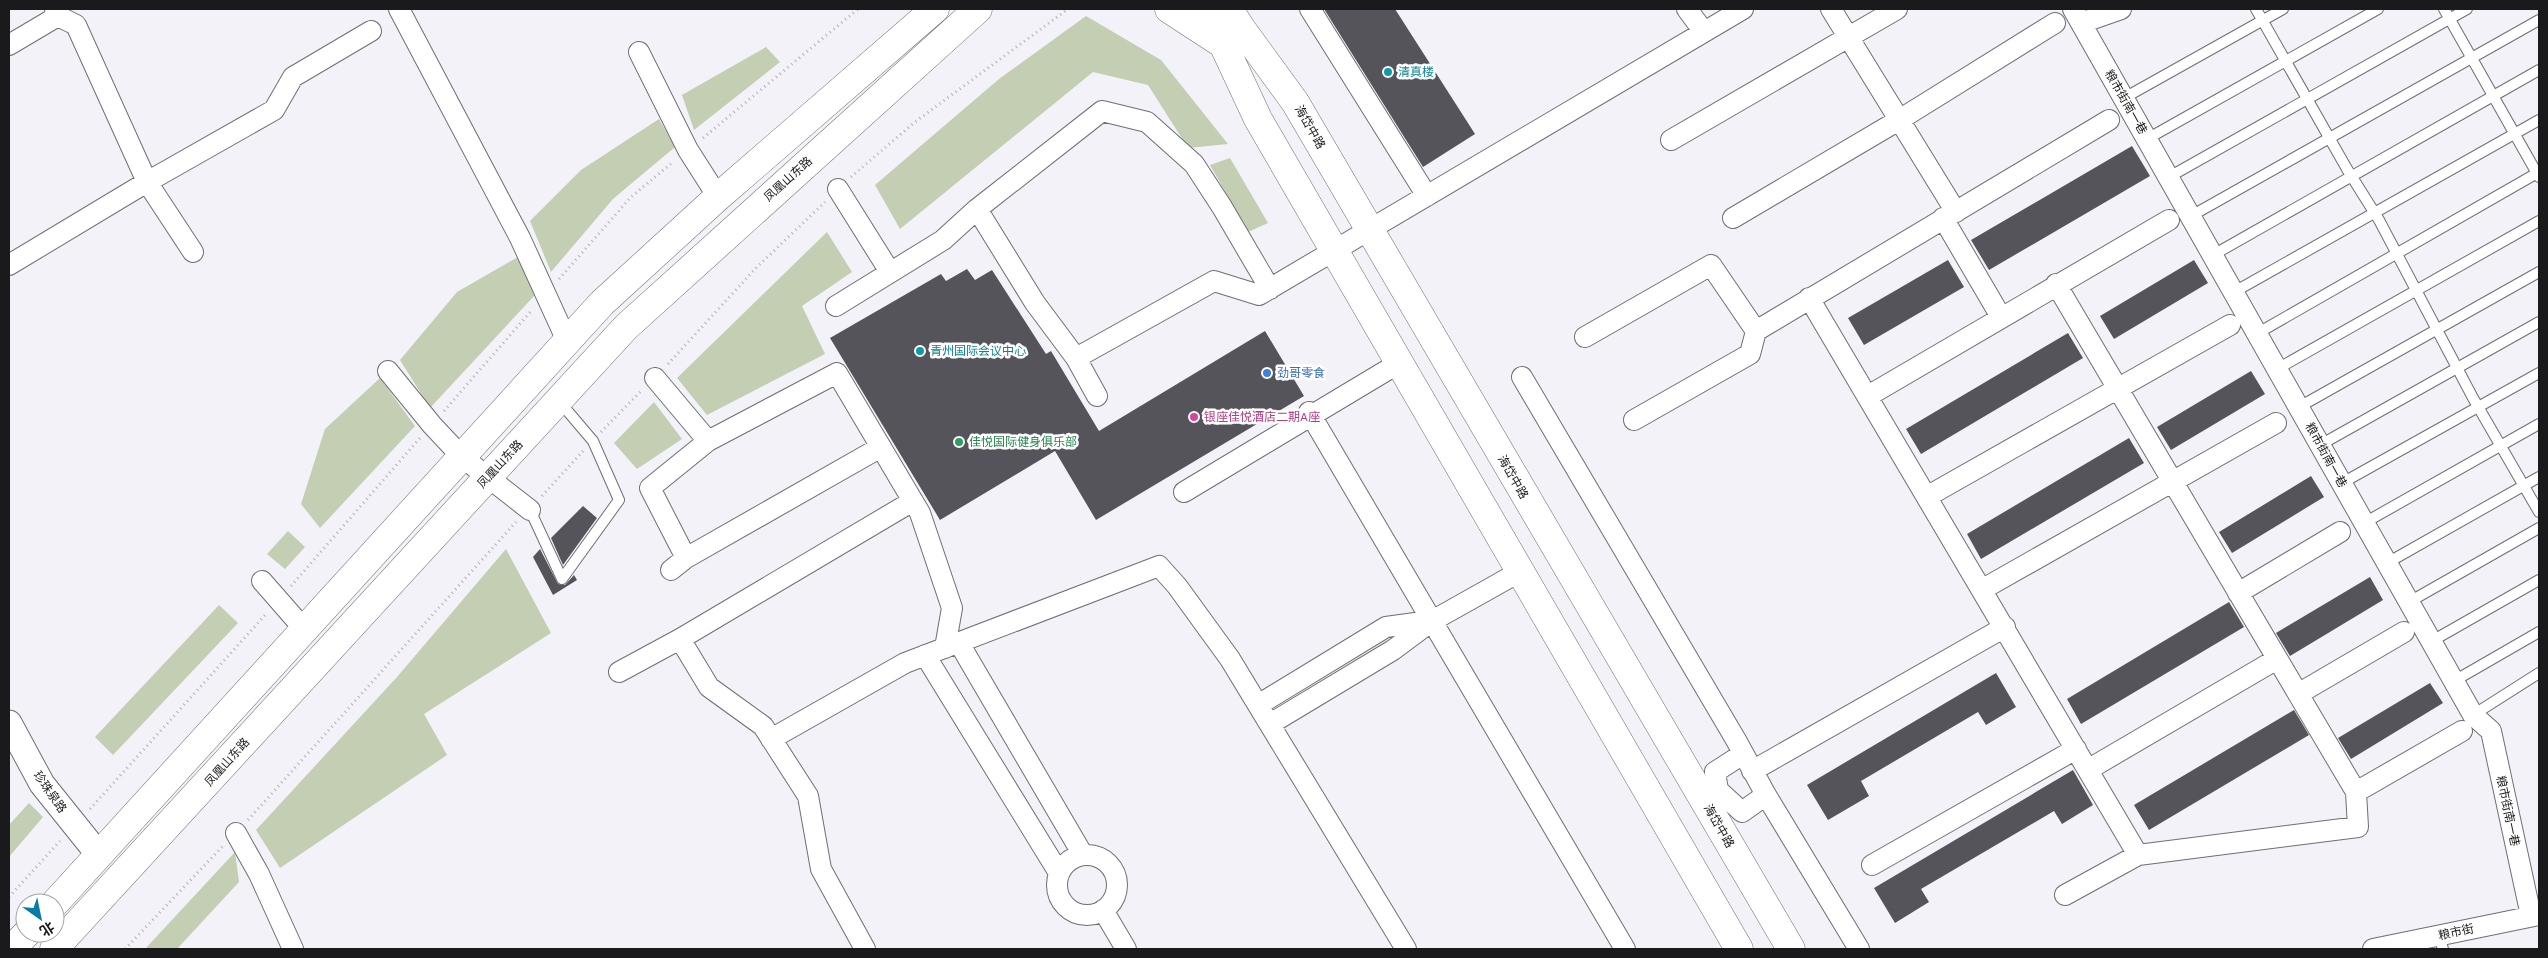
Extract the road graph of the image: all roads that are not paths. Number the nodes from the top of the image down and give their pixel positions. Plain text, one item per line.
1 (399, 9) edge
2 (935, 9) edge
3 (979, 9) edge
4 (1169, 9) edge
5 (1202, 9) edge
6 (1310, 9) edge
7 (1687, 9) edge
8 (1743, 9) edge
9 (1830, 9) edge
10 (1897, 9) edge
11 (2121, 9) edge
12 (2256, 9) edge
13 (2283, 9) edge
14 (2378, 9) edge
15 (2444, 9) edge
16 (2467, 9) edge
17 (57, 12) edge
18 (2077, 16) edge
19 (2450, 19) junction
20 (2263, 20) junction
21 (2539, 20) edge
22 (1233, 22) edge
23 (2056, 23) dead end
24 (371, 31) dead end
25 (1704, 32) junction
26 (1849, 38) junction
27 (9, 45) edge
28 (639, 52) dead end
29 (2472, 58) junction
30 (2286, 60) junction
31 (2539, 70) edge
32 (2493, 96) junction
33 (2124, 98) junction
34 (2308, 99) junction
35 (1899, 120) junction
36 (2108, 120) dead end
37 (2539, 120) edge
38 (2515, 134) junction
39 (2147, 138) junction
40 (2329, 138) junction
41 (1671, 140) dead end
42 (2539, 174) edge
43 (2169, 177) junction
44 (2351, 177) junction
45 (147, 182) junction
46 (838, 189) road end
47 (1427, 196) junction
48 (718, 197) junction
49 (977, 209) junction
50 (2375, 213) junction
51 (1949, 215) junction
52 (2191, 216) junction
53 (1733, 218) dead end
54 (2169, 220) dead end
55 (2539, 221) edge
56 (1369, 231) junction
57 (193, 252) dead end
58 (1334, 252) junction
59 (2397, 254) junction
60 (2213, 255) junction
61 (9, 265) edge
62 (890, 272) junction
63 (2539, 272) edge
64 (2056, 284) junction
65 (1270, 289) junction
66 (2416, 291) junction
67 (2234, 292) junction
68 (1809, 298) junction
69 (836, 306) dead end
70 (2001, 317) junction
71 (2539, 322) edge
72 (2230, 325) dead end
73 (2437, 329) junction
74 (1756, 331) junction
75 (2258, 333) junction
76 (1585, 337) dead end
77 (567, 341) junction
78 (1076, 358) junction
79 (1399, 363) junction
80 (2278, 368) junction
81 (2457, 368) junction
82 (388, 371) dead end
83 (2539, 373) edge
84 (1522, 377) dead end
85 (654, 378) road end
86 (2117, 389) junction
87 (1096, 396) dead end
88 (1868, 396) junction
89 (559, 400) junction
90 (2299, 407) junction
91 (2478, 407) junction
92 (1309, 412) dead end
93 (1634, 420) dead end
94 (2276, 423) dead end
95 (2539, 424) edge
96 (708, 441) junction
97 (2320, 444) junction
98 (2501, 446) junction
99 (881, 447) junction
100 (462, 457) junction
101 (2539, 476) edge
102 (489, 477) junction
103 (2172, 482) junction
104 (2342, 483) junction
105 (2524, 486) junction
106 (1184, 492) dead end
107 (1928, 496) junction
108 (913, 501) junction
109 (530, 510) joint
110 (2539, 512) edge
111 (2364, 523) junction
112 (2539, 528) edge
113 (2340, 532) dead end
114 (2387, 564) junction
115 (1521, 572) junction
116 (2539, 580) edge
117 (262, 581) dead end
118 (1982, 589) junction
119 (2238, 593) junction
120 (2409, 602) junction
121 (1432, 621) junction
122 (2005, 627) junction
123 (304, 629) junction
124 (2404, 632) dead end
125 (2539, 632) edge
126 (680, 639) junction
127 (2432, 641) junction
128 (952, 646) junction
129 (926, 656) junction
130 (2277, 659) junction
131 (619, 672) dead end
132 (2539, 673) edge
133 (2454, 681) junction
134 (2298, 694) junction
135 (1258, 706) junction
136 (2468, 723) junction
137 (1270, 724) junction
138 (12, 738) edge
139 (771, 739) junction
140 (2076, 749) junction
141 (1748, 762) junction
142 (2096, 765) dead end
143 (2356, 792) junction
144 (1710, 794) junction
145 (1766, 795) junction
146 (236, 833) road end
147 (99, 854) junction
148 (1083, 855) junction
149 (2138, 855) junction
150 (1872, 865) dead end
151 (1059, 873) junction
152 (63, 893) edge
153 (2065, 895) dead end
154 (1103, 910) junction
155 (2535, 916) edge
156 (2441, 942) edge
157 (54, 949) edge
158 (293, 949) edge
159 (865, 949) edge
160 (1126, 949) edge
161 (1406, 949) edge
162 (1626, 949) edge
163 (1739, 949) edge
164 (1791, 949) edge
165 (1859, 949) edge
166 (2373, 949) edge

1 - 77 street
2 - 48 main road
3 - 89 main road, 凤凰山东路
4 - 22 main road
5 - 22 main road, 海岱中路
6 - 47 street
7 - 25 street
8 - 25 street
9 - 26 street
10 - 26 street
11 - 18 street
12 - 20 lane
13 - 20 lane
14 - 30 lane
15 - 19 lane
16 - 19 lane
17 - 27 street
17 - 45 street
18 - 33 street, 粮市街南一巷
19 - 29 lane
19 - 34 lane
20 - 30 lane
20 - 33 lane
21 - 29 lane
22 - 56 main road, 海岱中路
22 - 58 main road, 海岱中路
23 - 35 street
24 - 45 street
25 - 47 street
26 - 35 street
26 - 41 street
28 - 48 street
29 - 32 lane
29 - 40 lane
30 - 34 lane
30 - 39 lane
31 - 32 lane
32 - 38 lane
32 - 44 lane
33 - 39 street, 粮市街南一巷
34 - 40 lane
34 - 43 lane
35 - 51 street
35 - 53 street
36 - 51 street
37 - 38 lane
38 - 42 lane
38 - 50 lane
39 - 43 street, 粮市街南一巷
40 - 44 lane
40 - 52 lane
42 - 59 lane
43 - 52 street, 粮市街南一巷
44 - 50 lane
44 - 60 lane
45 - 57 street
45 - 61 street
46 - 62 street
47 - 56 street
48 - 77 main road
49 - 62 street
49 - 65 street
49 - 78 street
50 - 59 lane
50 - 67 lane
51 - 68 street
51 - 70 street
52 - 60 street, 粮市街南一巷
54 - 64 street
55 - 66 lane
56 - 58 street
56 - 144 main road, 海岱中路
58 - 65 street
58 - 79 main road, 海岱中路
59 - 66 lane
59 - 75 lane
60 - 67 street, 粮市街南一巷
62 - 69 street
63 - 73 lane
64 - 70 street
64 - 86 street
65 - 78 street
66 - 73 lane
66 - 80 lane
67 - 75 street, 粮市街南一巷
68 - 74 street
68 - 88 street
70 - 88 street
71 - 81 lane
72 - 86 street
73 - 81 lane
73 - 90 lane
74 - 76 street
74 - 93 street
75 - 80 street, 粮市街南一巷
77 - 100 main road
78 - 87 street
79 - 106 street
79 - 115 main road, 海岱中路
80 - 90 street, 粮市街南一巷
81 - 91 lane
81 - 97 lane
82 - 100 street
83 - 91 lane
84 - 141 street
85 - 96 street
86 - 103 street
86 - 107 street
88 - 107 street
89 - 102 main road, 凤凰山东路
89 - 109 lane
90 - 97 street, 粮市街南一巷
91 - 98 lane
91 - 104 lane
92 - 121 street
94 - 103 street
95 - 98 lane
96 - 99 street
96 - 99 street
97 - 104 street, 粮市街南一巷
98 - 105 lane
98 - 111 lane
99 - 108 street
100 - 102 street
100 - 123 main road
101 - 105 lane
102 - 109 street
102 - 157 main road, 凤凰山东路
103 - 118 street
103 - 119 street
104 - 111 street, 粮市街南一巷
105 - 110 lane
105 - 114 lane
107 - 118 street
108 - 126 street
108 - 128 street
111 - 114 street, 粮市街南一巷
112 - 120 lane
113 - 119 street
114 - 120 street, 粮市街南一巷
115 - 121 street
115 - 163 main road, 海岱中路
116 - 127 lane
117 - 123 street
118 - 122 street
119 - 130 street
120 - 127 street, 粮市街南一巷
121 - 135 street
121 - 137 street
121 - 162 street
122 - 140 street
122 - 141 street
123 - 147 main road
124 - 134 street
125 - 133 lane
126 - 131 street
126 - 139 street
127 - 133 street, 粮市街南一巷
128 - 129 street
128 - 135 street
128 - 148 street
129 - 139 street
129 - 151 street
130 - 134 street
130 - 142 street
132 - 136 lane
133 - 136 street, 粮市街南一巷
134 - 143 street
135 - 137 street
136 - 143 street
136 - 155 street, 粮市街南一巷
137 - 161 street
138 - 147 street, 珍珠泉路
139 - 159 street
140 - 149 street
140 - 150 street
141 - 144 street
141 - 145 street
143 - 149 street
144 - 145 street
144 - 164 main road, 海岱中路
145 - 165 street
146 - 158 street
147 - 152 main road
148 - 151 street
148 - 154 street
149 - 153 street
151 - 154 street
154 - 160 street
155 - 156 street, 粮市街
156 - 166 street, 粮市街

